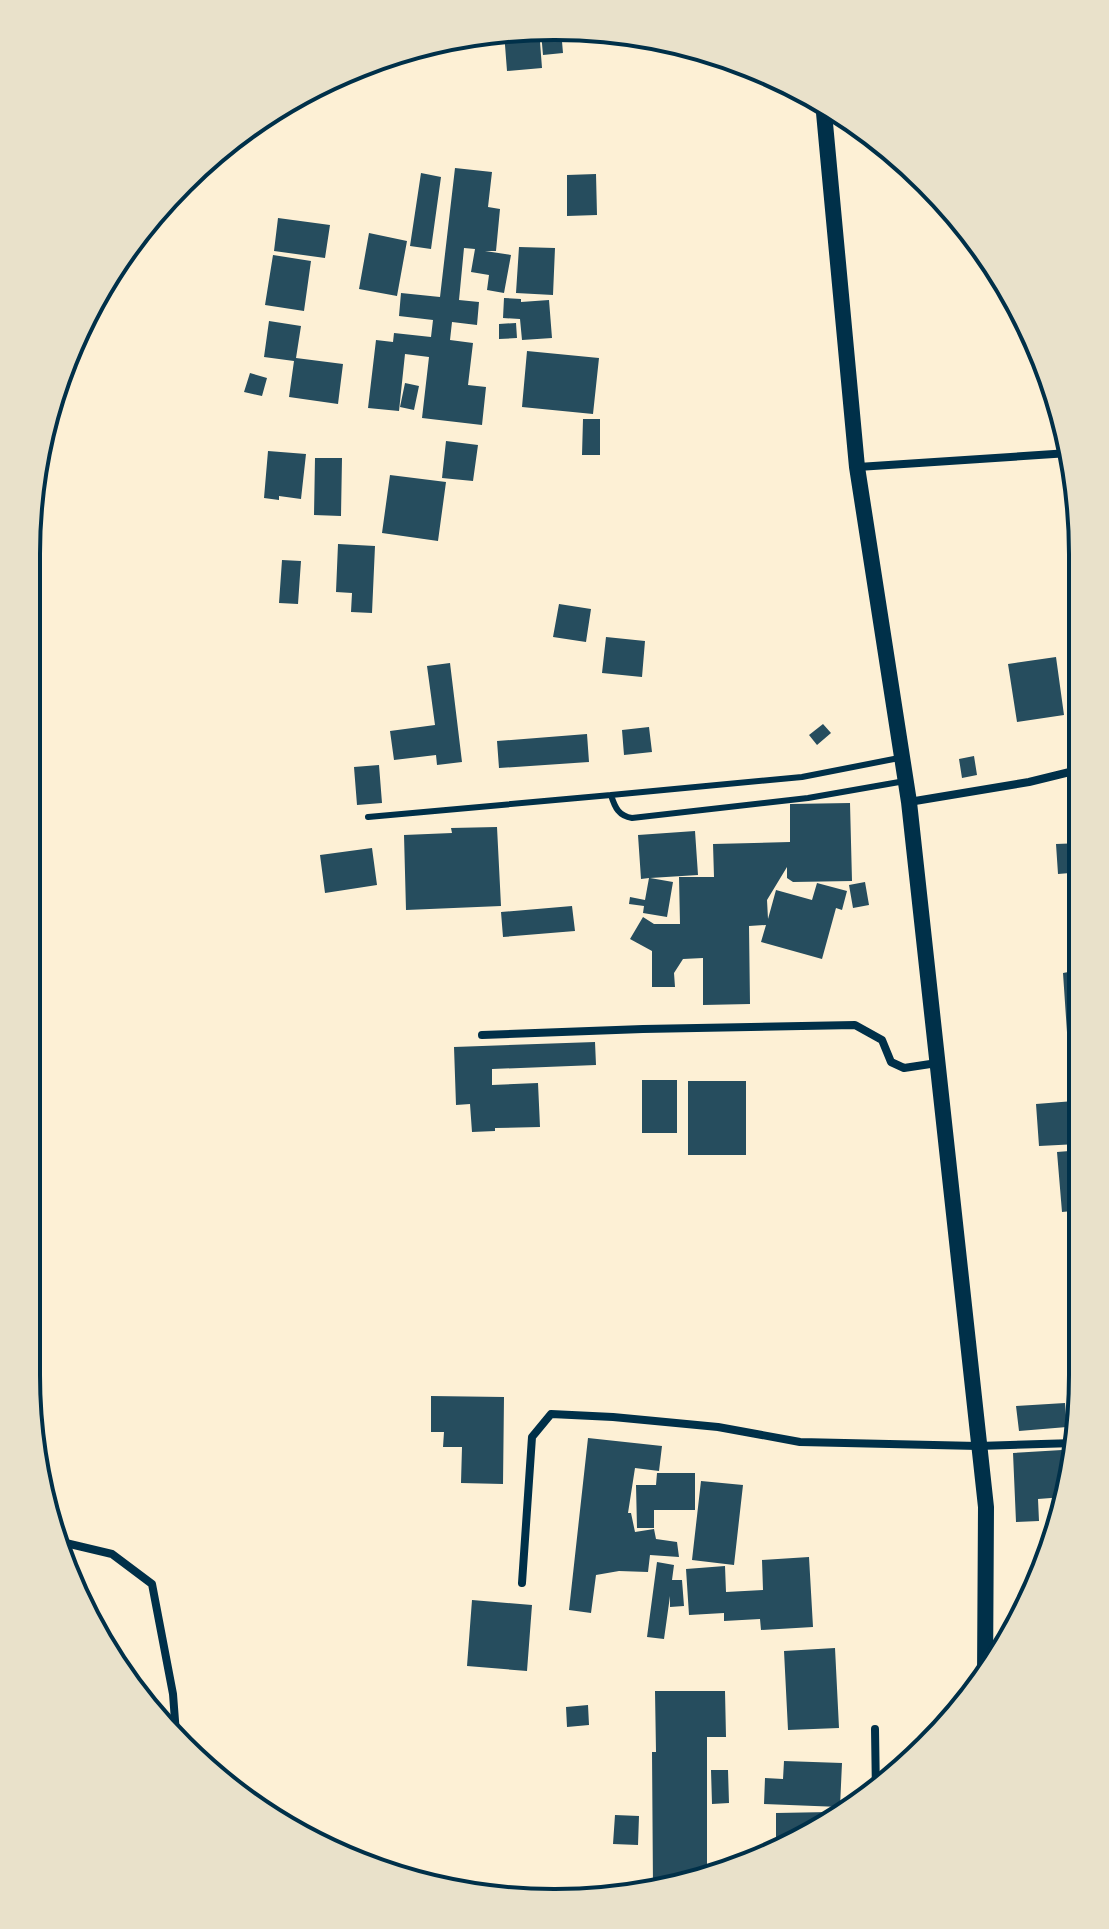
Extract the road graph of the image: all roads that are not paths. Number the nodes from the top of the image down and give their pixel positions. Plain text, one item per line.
1 (824, 117) edge
2 (1059, 454) edge
3 (857, 467) junction
4 (903, 757) junction
5 (1069, 772) edge
6 (906, 781) junction
7 (611, 795) junction
8 (909, 802) junction
9 (368, 817) dead end
10 (482, 1035) dead end
11 (937, 1063) junction
12 (1065, 1443) edge
13 (978, 1446) junction
14 (68, 1544) edge
15 (522, 1583) dead end
16 (985, 1655) edge
17 (175, 1721) edge
18 (875, 1729) dead end
19 (876, 1776) edge

1 - 3 main road
2 - 3 street
3 - 4 main road
4 - 6 main road
4 - 7 lane
5 - 8 street
6 - 7 lane
6 - 8 main road
7 - 9 lane
8 - 11 main road
10 - 11 street
11 - 13 main road
12 - 13 street
13 - 15 street
13 - 16 main road
14 - 17 street
18 - 19 street

